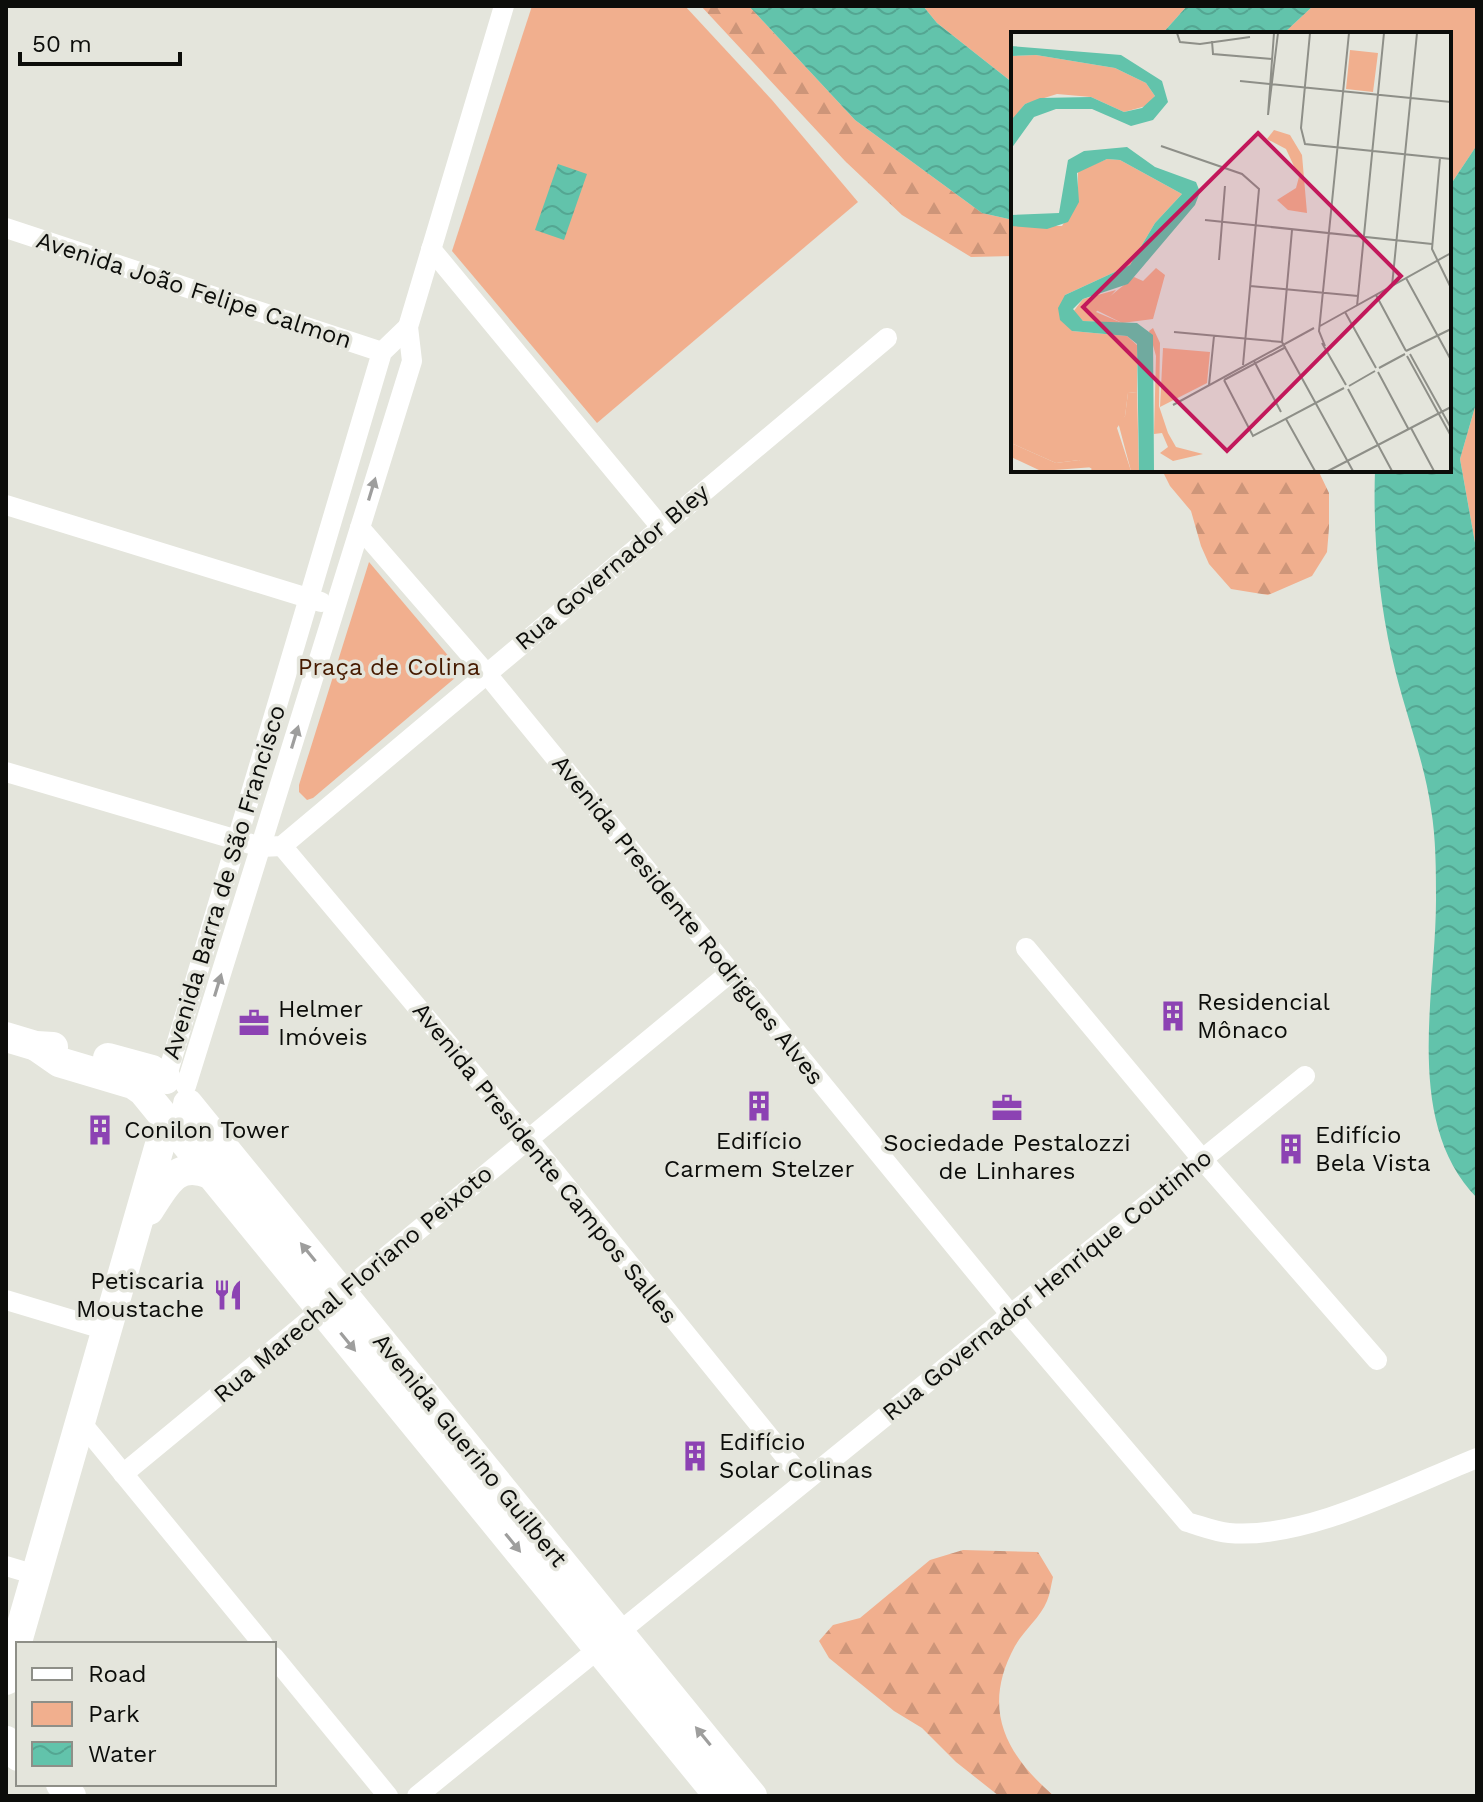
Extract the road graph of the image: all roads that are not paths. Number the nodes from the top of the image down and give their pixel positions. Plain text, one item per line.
1 (504, 6) edge
2 (6, 228) edge
3 (431, 249) junction
4 (408, 327) junction
5 (887, 338) dead end
6 (382, 352) junction
7 (6, 505) edge
8 (660, 526) junction
9 (360, 528) junction
10 (309, 598) junction
11 (336, 606) junction
12 (486, 673) junction
13 (6, 772) edge
14 (237, 840) junction
15 (282, 846) junction
16 (261, 847) junction
17 (1026, 948) dead end
18 (731, 972) junction
19 (6, 1037) edge
20 (1305, 1076) dead end
21 (173, 1099) junction
22 (528, 1139) junction
23 (1202, 1159) junction
24 (210, 1174) junction
25 (135, 1232) junction
26 (6, 1300) edge
27 (332, 1301) junction
28 (1011, 1315) junction
29 (106, 1330) junction
30 (1377, 1360) dead end
31 (80, 1421) junction
32 (1477, 1458) edge
33 (123, 1474) junction
34 (805, 1481) junction
35 (6, 1566) edge
36 (36, 1575) junction
37 (609, 1641) junction
38 (17, 1642) edge
39 (261, 1642) edge
40 (16, 1645) edge
41 (276, 1659) edge
42 (6, 1680) edge
43 (388, 1796) edge
44 (417, 1796) edge
45 (719, 1796) edge
46 (752, 1796) edge

1 - 3 street, Avenida Barra de São Francisco
2 - 6 street, Avenida João Felipe Calmon
3 - 4 street, Avenida Barra de São Francisco
3 - 8 street
4 - 6 street, Avenida Barra de São Francisco
9 -> 4 street, Avenida Barra de São Francisco
5 - 8 street, Rua Governador Bley
6 - 10 street, Avenida Barra de São Francisco
7 - 10 street
8 - 12 street, Rua Governador Bley
9 - 11 street, Avenida Barra de São Francisco
9 - 12 street, Avenida Presidente Rodrigues Alves
10 - 11 street
10 - 14 street, Avenida Barra de São Francisco
16 -> 11 street, Avenida Barra de São Francisco
12 - 15 street, Rua Governador Bley
12 - 18 street, Avenida Presidente Rodrigues Alves
13 - 14 street
14 - 16 street
14 - 21 street, Avenida Barra de São Francisco
15 - 16 street
15 - 22 street, Avenida Presidente Campos Salles
21 -> 16 street, Avenida Barra de São Francisco
17 - 23 street
18 - 22 street, Rua Marechal Floriano Peixoto
18 - 28 street, Avenida Presidente Rodrigues Alves
19 - 21 main road
20 - 23 street, Rua Governador Henrique Coutinho
21 - 24 main road, Avenida Guerino Guilbert
21 - 25 main road, Avenida Barra de São Francisco
27 -> 21 main road, Avenida Guerino Guilbert
22 - 27 street, Rua Marechal Floriano Peixoto
22 - 34 street, Avenida Presidente Campos Salles
23 - 28 street, Rua Governador Henrique Coutinho
23 - 30 street
24 - 25 main road
24 - 27 main road, Avenida Guerino Guilbert
25 - 29 main road, Avenida Barra de São Francisco
26 - 29 street
27 - 33 street, Rua Marechal Floriano Peixoto
27 - 37 main road, Avenida Guerino Guilbert
28 - 32 street, Avenida Presidente Rodrigues Alves
28 - 34 street, Rua Governador Henrique Coutinho
29 - 31 main road, Avenida Barra de São Francisco
31 - 33 street
31 - 36 main road, Avenida Barra de São Francisco
33 - 39 street
34 - 37 street, Rua Governador Henrique Coutinho
35 - 36 street
36 - 38 main road, Avenida Barra de São Francisco
37 - 44 street, Rua Governador Henrique Coutinho
37 - 45 main road, Avenida Guerino Guilbert
46 -> 37 main road, Avenida Guerino Guilbert
40 - 42 main road, Avenida Barra de São Francisco
41 - 43 street

